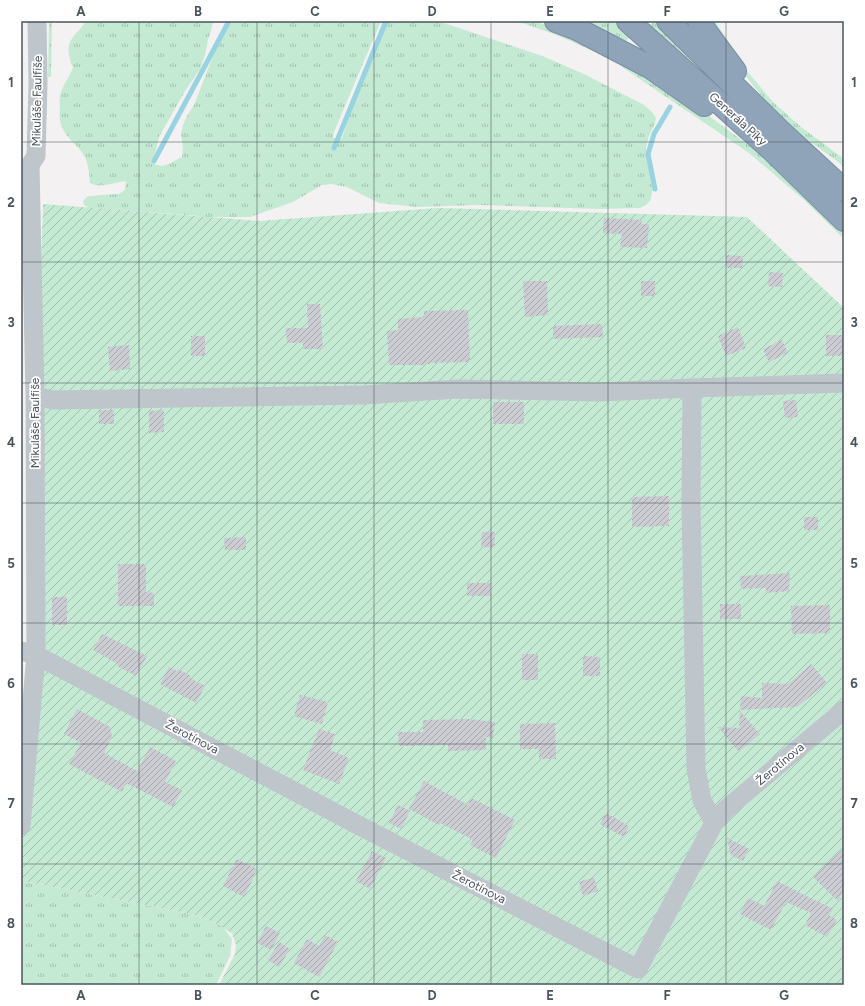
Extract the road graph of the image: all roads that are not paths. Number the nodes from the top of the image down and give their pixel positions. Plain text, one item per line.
1 (37, 21) edge
2 (556, 21) edge
3 (628, 21) edge
4 (668, 21) edge
5 (699, 21) edge
6 (776, 140) junction
7 (26, 167) edge
8 (844, 190) edge
9 (844, 220) edge
10 (844, 383) edge
11 (692, 388) junction
12 (35, 396) junction
13 (29, 653) edge
14 (844, 710) edge
15 (714, 823) junction
16 (21, 826) edge

1 - 7 street, Mikuláše Faulfiše
2 - 6 highway
3 - 6 highway, Generála Píky
4 - 6 highway, Generála Píky
5 - 6 highway
6 - 8 highway, Generála Píky
6 - 9 highway, Generála Píky
7 - 12 street, Mikuláše Faulfiše
10 - 11 street
11 - 12 street
11 - 15 street
12 - 13 street, Mikuláše Faulfiše
13 - 15 street, Žerotínova
13 - 16 street, Mikuláše Faulfiše
14 - 15 street, Žerotínova

